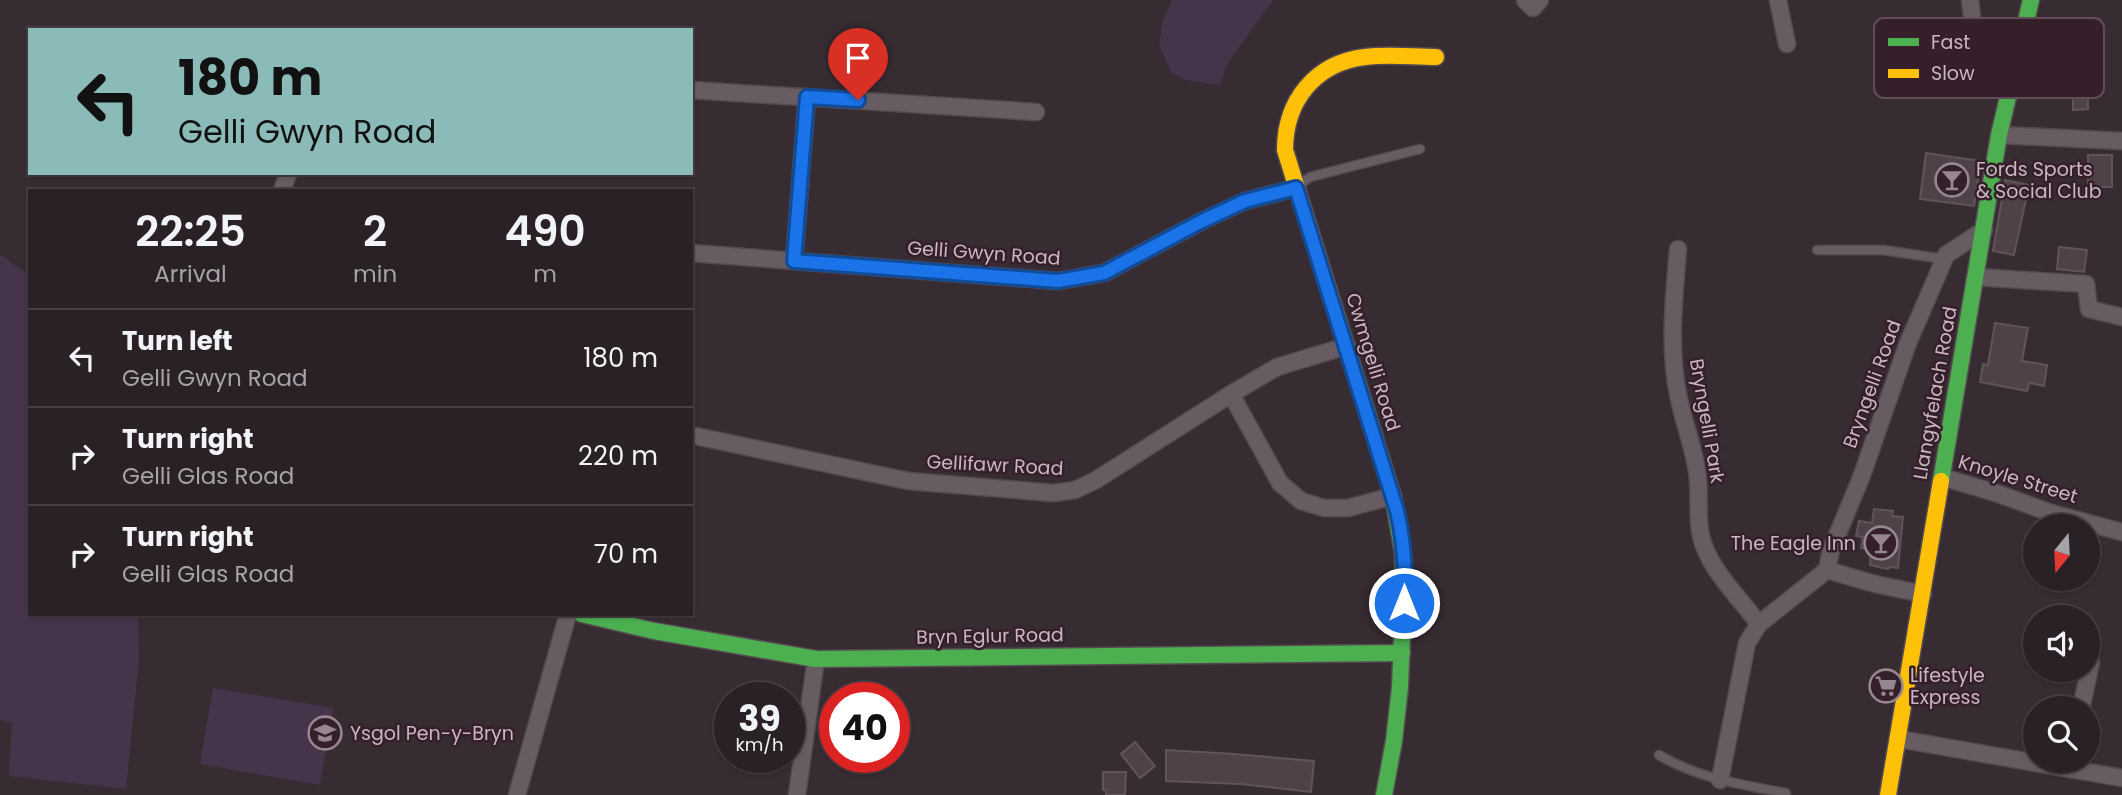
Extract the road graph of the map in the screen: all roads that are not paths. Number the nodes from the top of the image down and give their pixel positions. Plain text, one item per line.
1 (1778, 0) edge
2 (1970, 0) edge
3 (2031, 0) edge
4 (1972, 18) edge
5 (2027, 18) edge
6 (1787, 44) dead end
7 (1436, 57) dead end
8 (693, 90) edge
9 (807, 97) junction
10 (2008, 98) edge
11 (1035, 112) dead end
12 (1999, 135) junction
13 (2122, 141) edge
14 (1420, 149) dead end
15 (1296, 188) junction
16 (1984, 230) junction
17 (1678, 249) dead end
18 (1817, 250) dead end
19 (693, 253) edge
20 (1944, 259) junction
21 (794, 261) junction
22 (1976, 277) junction
23 (2122, 317) edge
24 (1347, 346) junction
25 (1231, 394) junction
26 (693, 435) edge
27 (1942, 477) junction
28 (1393, 496) junction
29 (2122, 532) edge
30 (1827, 570) junction
31 (1923, 594) junction
32 (567, 616) edge
33 (590, 616) edge
34 (1759, 624) junction
35 (1402, 653) junction
36 (816, 659) junction
37 (1899, 739) junction
38 (1659, 755) dead end
39 (2023, 757) edge
40 (2100, 772) edge
41 (2122, 778) edge
42 (1720, 780) junction
43 (1786, 793) dead end
44 (517, 795) edge
45 (797, 795) edge
46 (1384, 795) edge
47 (1888, 795) edge

1 - 6 street
2 - 4 street
3 - 5 street, Llangyfelach Road
7 - 15 street, Cwmgelli Road
8 - 9 street
9 - 11 street
9 - 21 street
10 - 12 street, Llangyfelach Road
12 - 13 street
12 - 16 street, Llangyfelach Road
14 - 15 lane
15 - 21 street, Gelli Gwyn Road
15 - 24 street, Cwmgelli Road
16 - 20 street, Bryngelli Road
16 - 22 street, Llangyfelach Road
17 - 34 street, Bryngelli Park
18 - 20 lane
19 - 21 street, Gelli Gwyn Road
20 - 30 street, Bryngelli Road
22 - 23 street
22 - 27 street, Llangyfelach Road
24 - 25 street, Gellifawr Road
24 - 28 street, Cwmgelli Road
25 - 26 street, Gellifawr Road
25 - 28 street
27 - 29 street, Knoyle Street
27 - 31 street, Llangyfelach Road
28 - 35 street, Cwmgelli Road
30 - 31 street
30 - 34 street
31 - 37 street, Llangyfelach Road
32 - 44 street
33 - 36 street, Bryn Eglur Road
34 - 42 street
35 - 36 street, Bryn Eglur Road
35 - 46 street, Cwmgelli Road
36 - 45 street
37 - 39 street
37 - 47 street, Llangyfelach Road
38 - 42 lane
40 - 41 street
42 - 43 lane

